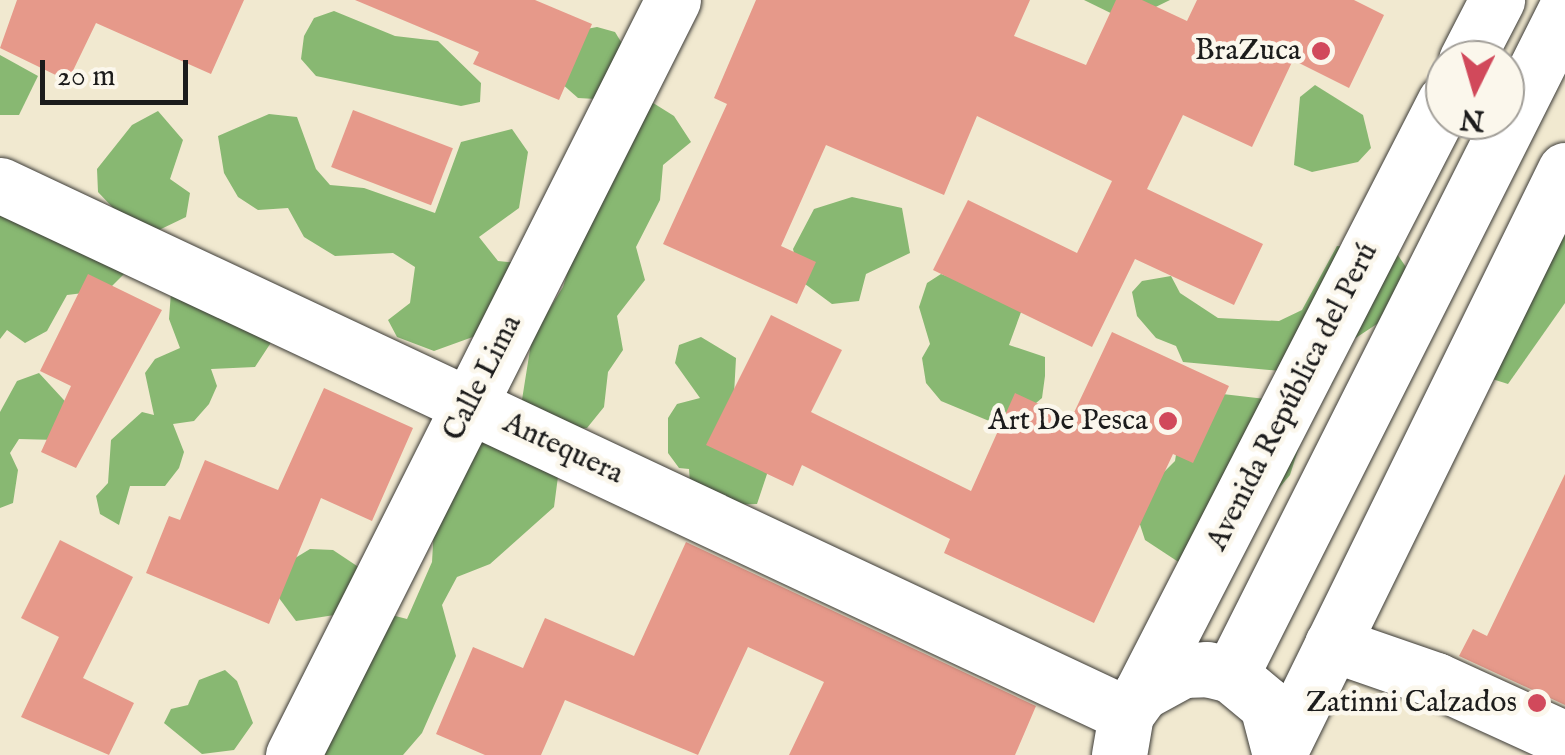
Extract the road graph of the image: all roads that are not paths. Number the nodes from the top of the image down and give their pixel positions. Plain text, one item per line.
1 (674, 0) edge
2 (1497, 0) edge
3 (1565, 11) edge
4 (1476, 40) edge
5 (1425, 140) edge
6 (1565, 170) edge
7 (0, 185) edge
8 (470, 405) junction
9 (1332, 644) junction
10 (1230, 676) junction
11 (1123, 731) edge
12 (1565, 739) edge
13 (1280, 753) edge
14 (292, 755) edge

1 - 8 main road, Calle Lima
2 - 4 main road
3 - 10 main road
5 - 11 main road, Avenida República del Perú
6 - 9 main road
7 - 8 main road, Antequera
8 - 11 main road, Antequera
8 - 14 main road, Calle Lima
9 - 12 main road
9 - 13 main road
10 - 11 main road
10 - 13 main road

